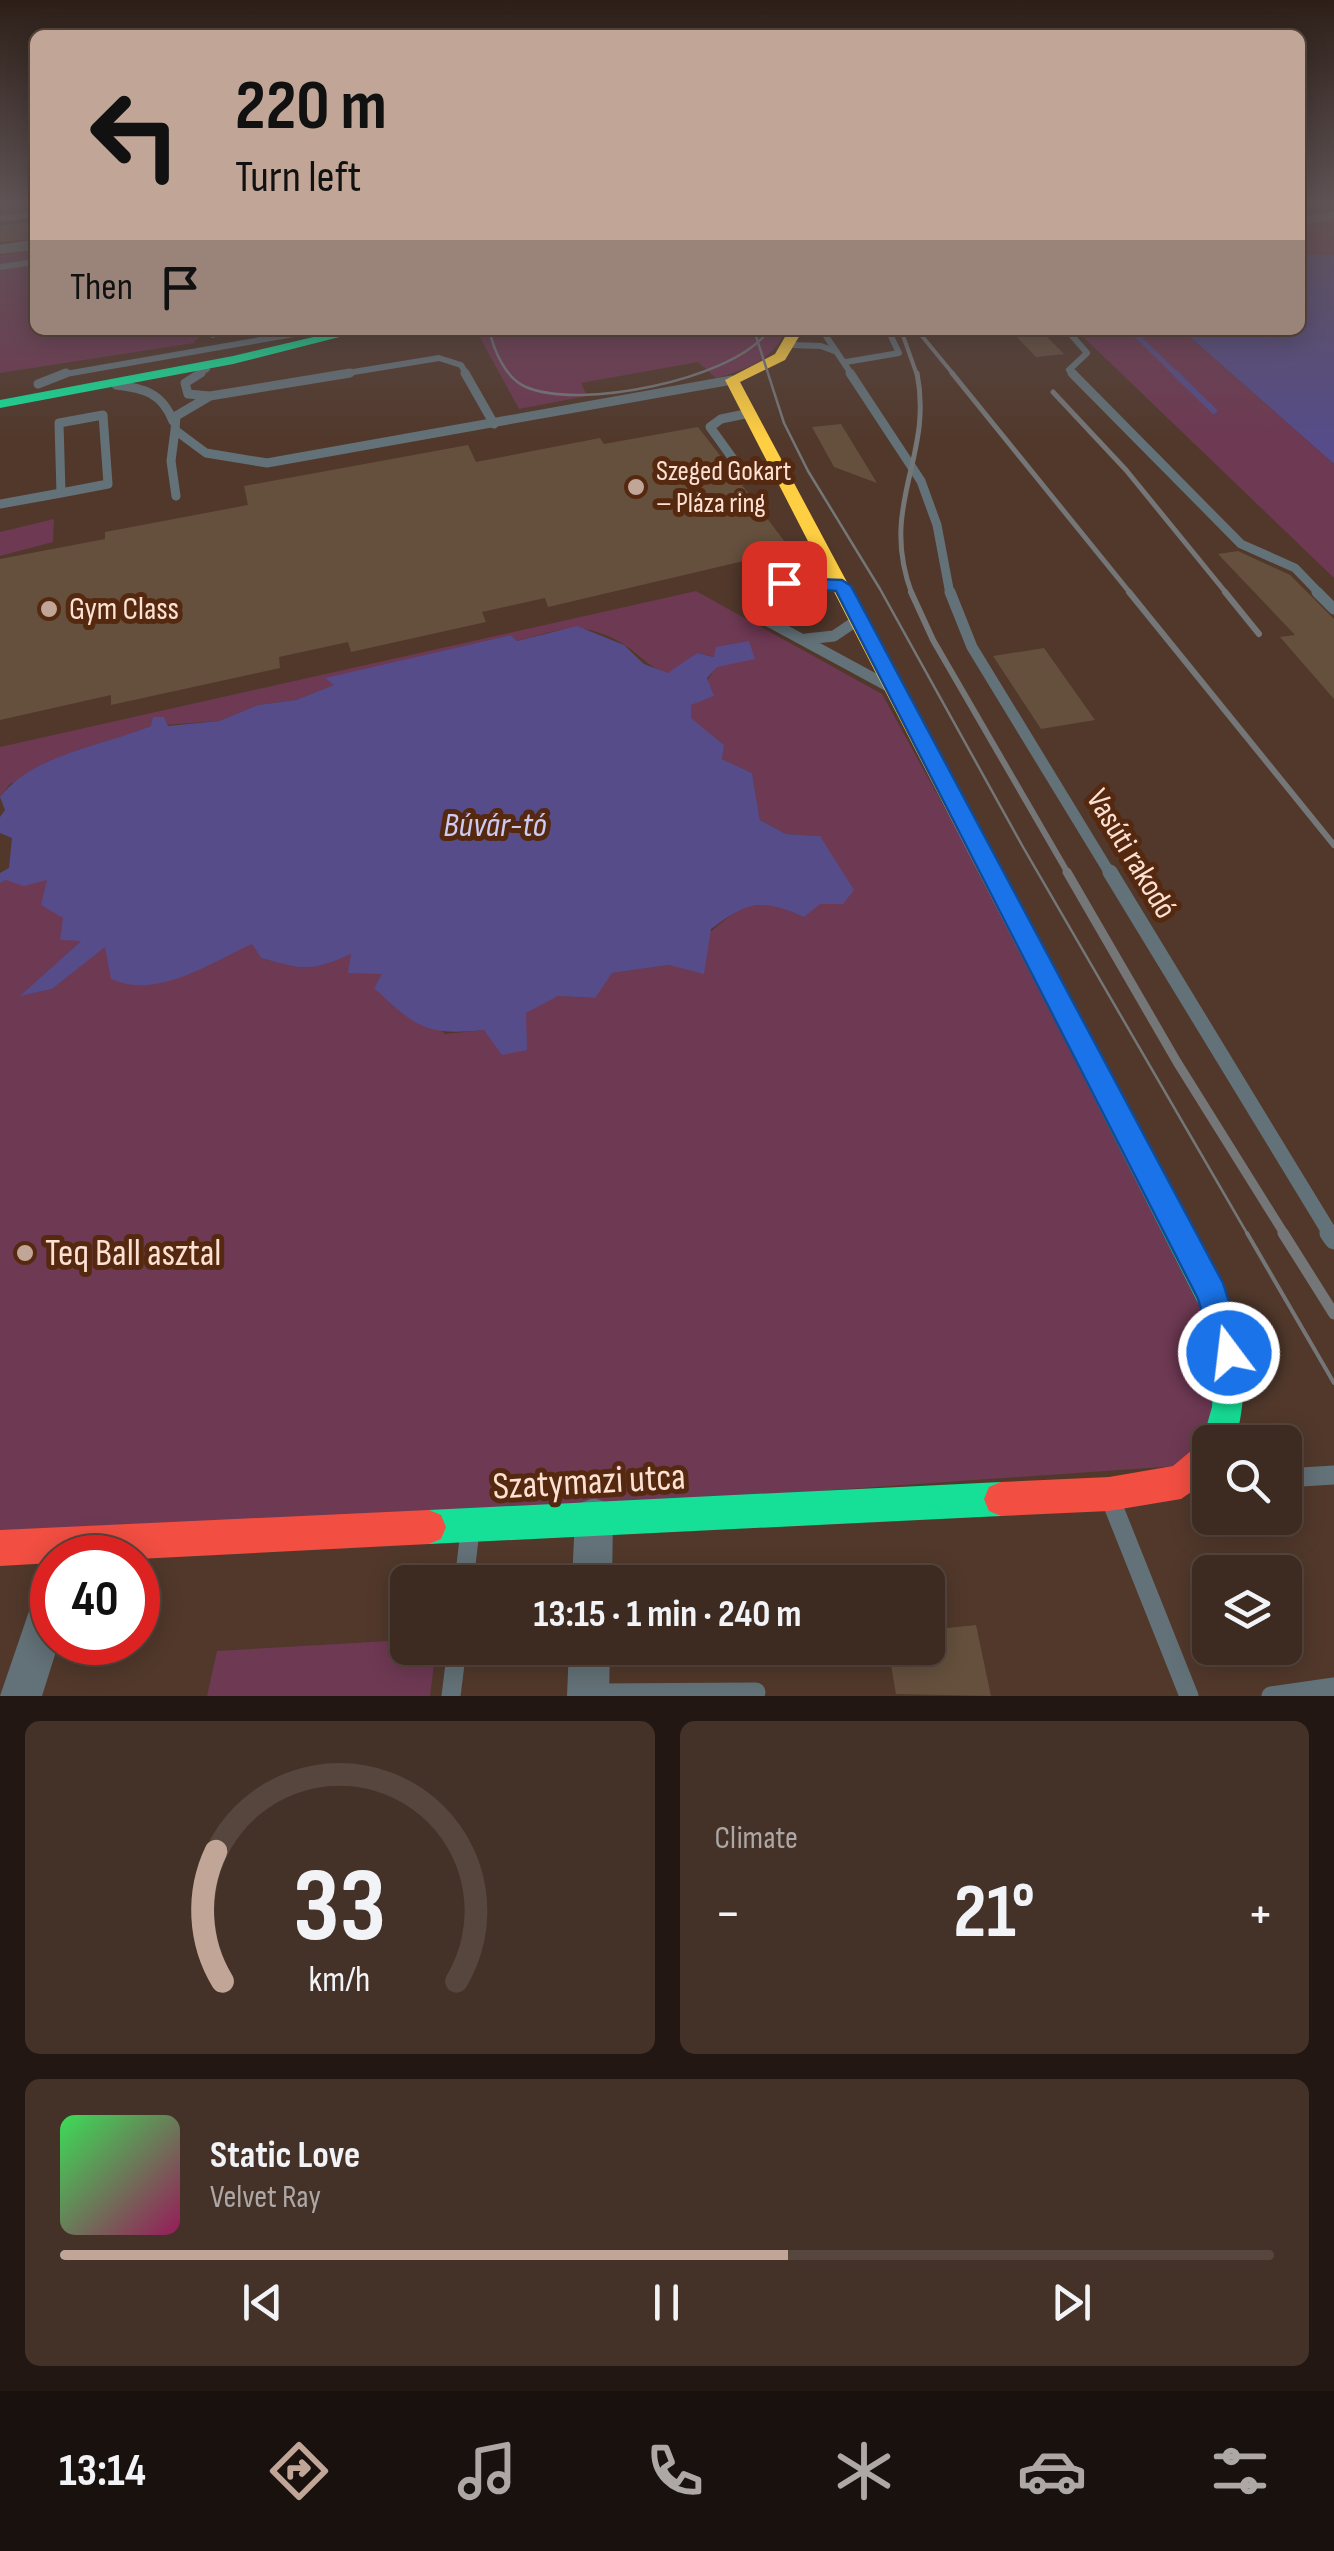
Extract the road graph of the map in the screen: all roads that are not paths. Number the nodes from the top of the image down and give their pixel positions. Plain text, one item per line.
1 (280, 335) edge
2 (289, 335) edge
3 (339, 335) edge
4 (826, 335) edge
5 (890, 335) edge
6 (1071, 335) edge
7 (272, 338) junction
8 (794, 338) edge
9 (843, 358) junction
10 (233, 360) junction
11 (732, 380) junction
12 (94, 383) junction
13 (38, 384) junction
14 (0, 390) edge
15 (210, 396) junction
16 (0, 404) edge
17 (750, 413) junction
18 (494, 424) junction
19 (174, 426) junction
20 (737, 478) dead end
21 (60, 493) junction
22 (176, 496) dead end
23 (0, 504) edge
24 (842, 586) junction
25 (1334, 609) edge
26 (860, 618) junction
27 (804, 639) junction
28 (894, 689) junction
29 (1334, 1240) edge
30 (1224, 1425) edge
31 (1192, 1473) edge
32 (1334, 1475) edge
33 (1302, 1477) edge
34 (1181, 1482) junction
35 (1192, 1482) edge
36 (1109, 1494) junction
37 (594, 1516) junction
38 (470, 1522) junction
39 (160, 1544) edge
40 (0, 1548) edge
41 (30, 1549) edge
42 (466, 1565) edge
43 (593, 1565) edge
44 (31, 1665) edge
45 (455, 1665) edge
46 (589, 1665) edge
47 (1334, 1687) edge
48 (756, 1692) dead end
49 (588, 1694) edge
50 (21, 1696) edge
51 (452, 1696) edge
52 (1189, 1696) edge
53 (1271, 1696) edge

1 - 7 lane
2 - 7 lane
3 - 10 street
4 - 9 lane, Vasúti rakodó
5 - 9 lane
6 - 25 lane
7 - 13 lane
8 - 9 lane
8 - 11 street
9 - 29 lane, Vasúti rakodó
10 - 12 street
10 - 15 lane
11 - 17 street
11 - 18 lane
12 - 13 street
12 - 16 street
12 - 19 lane
13 - 14 street
15 - 18 lane
15 - 19 lane
17 - 20 lane
17 - 24 street
18 - 19 lane
19 - 22 lane
21 - 21 lane
21 - 23 lane
24 - 26 street
24 - 27 lane
26 - 27 lane
26 - 28 street
27 - 28 lane
28 - 30 street
31 - 34 street
32 - 33 lane
34 - 35 lane
34 - 36 street, Szatymazi utca
36 - 37 street, Szatymazi utca
36 - 52 lane
37 - 38 street, Szatymazi utca
37 - 43 street
38 - 39 street, Szatymazi utca
38 - 42 lane
40 - 41 street, Szatymazi utca
44 - 50 street
45 - 51 lane
46 - 49 street
47 - 53 lane
48 - 49 lane

